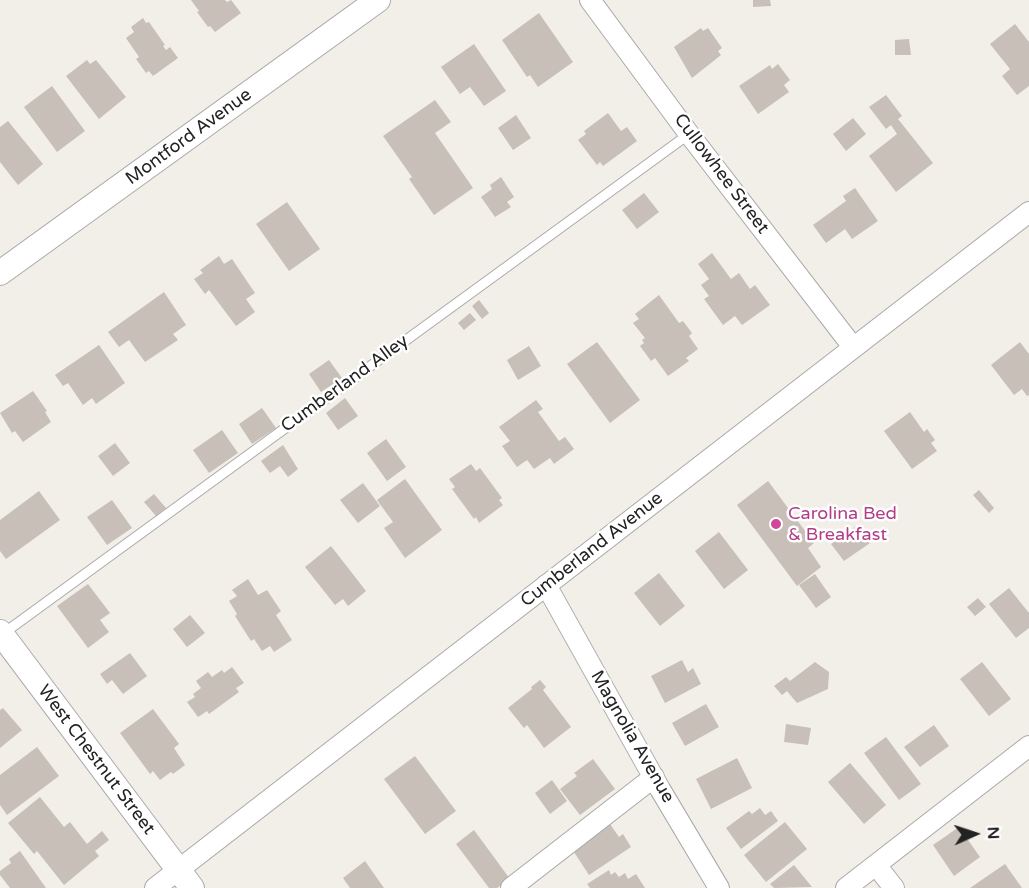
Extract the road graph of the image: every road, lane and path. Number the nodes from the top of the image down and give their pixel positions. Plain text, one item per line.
1 (378, 0) edge
2 (590, 0) edge
3 (689, 134) junction
4 (1029, 212) edge
5 (0, 273) edge
6 (854, 347) junction
7 (546, 585) junction
8 (1, 634) edge
9 (1029, 746) edge
10 (654, 777) junction
11 (876, 865) junction
12 (186, 879) edge
13 (155, 888) edge
14 (511, 888) edge
15 (719, 888) edge
16 (846, 888) edge
17 (894, 888) edge

1 - 5 street, Montford Avenue
2 - 3 street, Cullowhee Street
3 - 6 street, Cullowhee Street
3 - 8 lane, Cumberland Alley
4 - 6 street, Cumberland Avenue
6 - 7 street, Cumberland Avenue
7 - 10 street, Magnolia Avenue
7 - 12 street, Cumberland Avenue
8 - 12 street, West Chestnut Street
9 - 11 street
10 - 14 street
10 - 15 street, Magnolia Avenue
11 - 16 street
11 - 17 street
12 - 13 street, Cumberland Avenue

